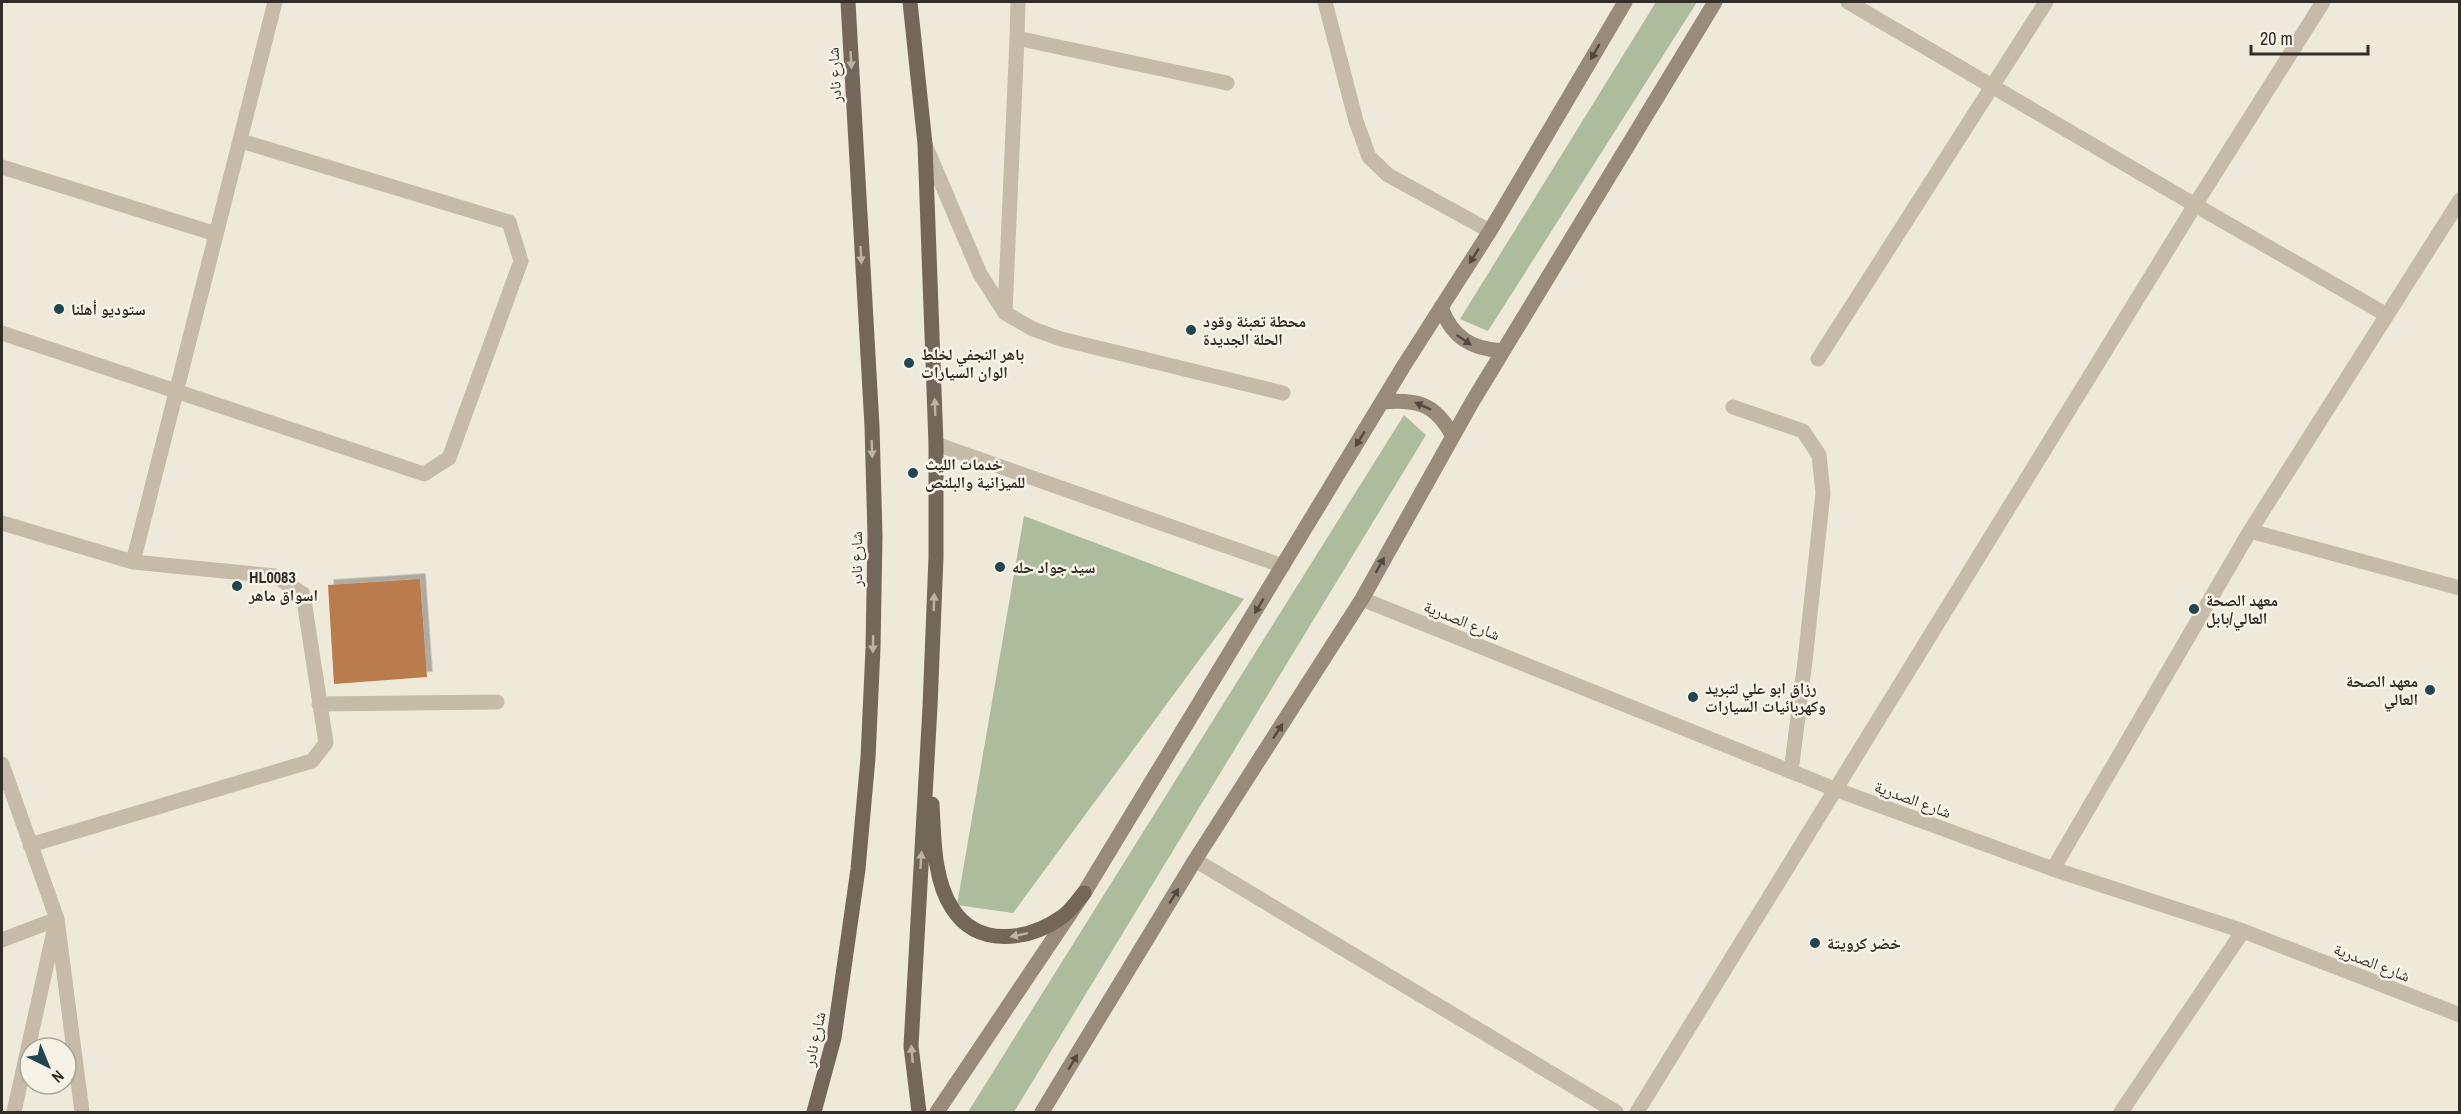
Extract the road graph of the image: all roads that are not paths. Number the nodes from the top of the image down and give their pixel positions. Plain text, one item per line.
1 (275, 2) edge
2 (847, 2) edge
3 (910, 2) edge
4 (1018, 2) edge
5 (1325, 2) edge
6 (1625, 2) edge
7 (1714, 2) edge
8 (1848, 2) edge
9 (2046, 2) edge
10 (2323, 2) edge
11 (1017, 39) junction
12 (1227, 83) dead end
13 (1992, 86) junction
14 (241, 141) junction
15 (925, 144) junction
16 (2, 167) edge
17 (2460, 200) edge
18 (2195, 205) junction
19 (1490, 231) junction
20 (216, 234) junction
21 (1441, 307) junction
22 (1005, 313) junction
23 (2388, 315) junction
24 (2, 333) edge
25 (1503, 351) junction
26 (1818, 359) dead end
27 (177, 391) junction
28 (1283, 393) dead end
29 (1382, 402) junction
30 (1733, 407) dead end
31 (1452, 435) junction
32 (936, 444) junction
33 (2, 523) edge
34 (2250, 531) junction
35 (133, 562) junction
36 (1283, 566) junction
37 (2460, 588) edge
38 (1362, 599) junction
39 (496, 702) dead end
40 (319, 704) junction
41 (930, 706) junction
42 (2, 764) edge
43 (1791, 772) junction
44 (1837, 790) junction
45 (30, 845) junction
46 (1196, 860) junction
47 (2053, 869) junction
48 (1084, 893) junction
49 (57, 919) junction
50 (2243, 931) junction
51 (2, 940) edge
52 (2460, 1015) edge
53 (14, 1113) edge
54 (81, 1113) edge
55 (814, 1113) edge
56 (919, 1113) edge
57 (937, 1113) edge
58 (1042, 1113) edge
59 (1616, 1113) edge
60 (1637, 1113) edge
61 (2121, 1113) edge

1 - 14 street
2 -> 55 main road, شارع نادر
3 - 15 main road
4 - 11 street
5 - 19 street
6 -> 19 street
7 - 25 street
8 - 13 street
9 - 13 street
10 - 18 street
11 - 12 street
11 - 22 street
13 - 18 street
13 - 26 street
14 - 20 street
14 - 27 street
15 - 22 street
32 -> 15 main road
16 - 20 street
17 - 23 street
18 - 23 street
18 - 44 street
19 -> 21 street
20 - 27 street
21 -> 25 street
21 - 29 street
22 - 28 street
23 - 34 street
24 - 27 street
25 - 31 street
27 - 35 street
31 -> 29 street
29 -> 36 street
30 - 43 street
38 -> 31 street
32 - 36 street
41 -> 32 main road
33 - 35 street
34 - 37 street
34 - 47 street
35 - 40 street
36 -> 48 street
38 - 43 street, شارع الصدرية
46 -> 38 street
39 - 40 street
40 - 45 street
48 -> 41 main road
56 -> 41 main road
42 - 45 street
43 - 44 street, شارع الصدرية
44 - 47 street, شارع الصدرية
44 - 60 street
45 - 49 street
58 -> 46 street
46 - 59 street
47 - 50 street, شارع الصدرية
48 - 57 street
49 - 51 street
49 - 53 street
49 - 54 street
50 - 52 street, شارع الصدرية
50 - 61 street

